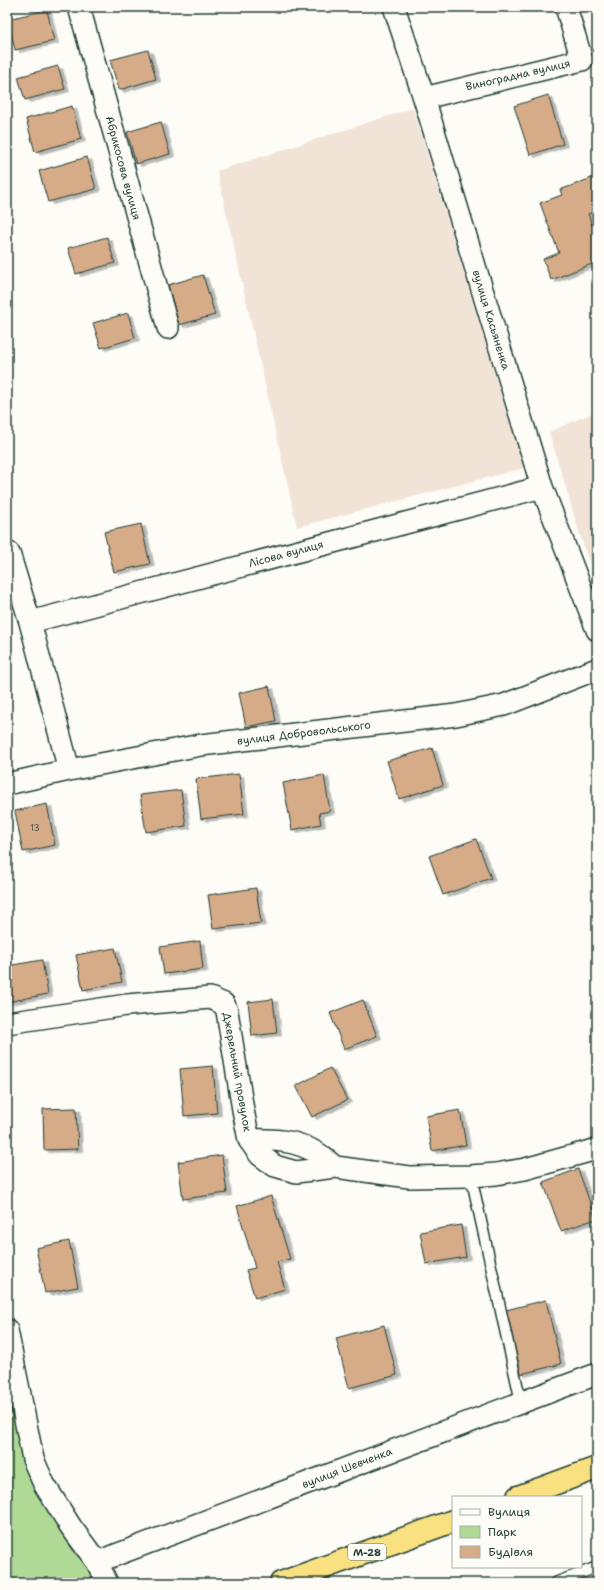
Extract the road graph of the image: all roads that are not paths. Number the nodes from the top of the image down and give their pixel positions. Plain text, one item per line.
1 (79, 7) edge
2 (394, 7) edge
3 (566, 7) edge
4 (424, 98) junction
5 (168, 328) dead end
6 (542, 487) junction
7 (9, 553) dead end
8 (30, 622) junction
9 (597, 630) edge
10 (597, 669) edge
11 (69, 770) junction
12 (7, 784) edge
13 (7, 1023) edge
14 (250, 1140) junction
15 (597, 1149) edge
16 (335, 1167) junction
17 (471, 1176) junction
18 (7, 1330) edge
19 (597, 1374) edge
20 (521, 1402) junction
21 (597, 1468) edge
22 (521, 1496) edge
23 (452, 1521) edge
24 (96, 1562) junction
25 (597, 1567) edge
26 (107, 1583) edge
27 (281, 1583) edge
28 (555, 1583) edge

1 - 5 street, Абрикосова вулиця
2 - 4 street, вулиця Касьяненка
3 - 4 street, Виноградна вулиця
4 - 6 street, вулиця Касьяненка
6 - 8 street, Лісова вулиця
6 - 9 street, вулиця Касьяненка
7 - 8 street
8 - 11 street
10 - 11 street, вулиця Добровольського
11 - 12 street, вулиця Добровольського
13 - 14 street, Джерельний провулок
14 - 16 street
14 - 16 street, Джерельний провулок
15 - 17 street, Джерельний провулок
16 - 17 street, Джерельний провулок
17 - 20 lane
18 - 24 street
19 - 20 street, вулиця Шевченка
20 - 24 street, вулиця Шевченка
21 - 22 highway
23 - 27 highway, М-28
24 - 26 street
25 - 28 lane

